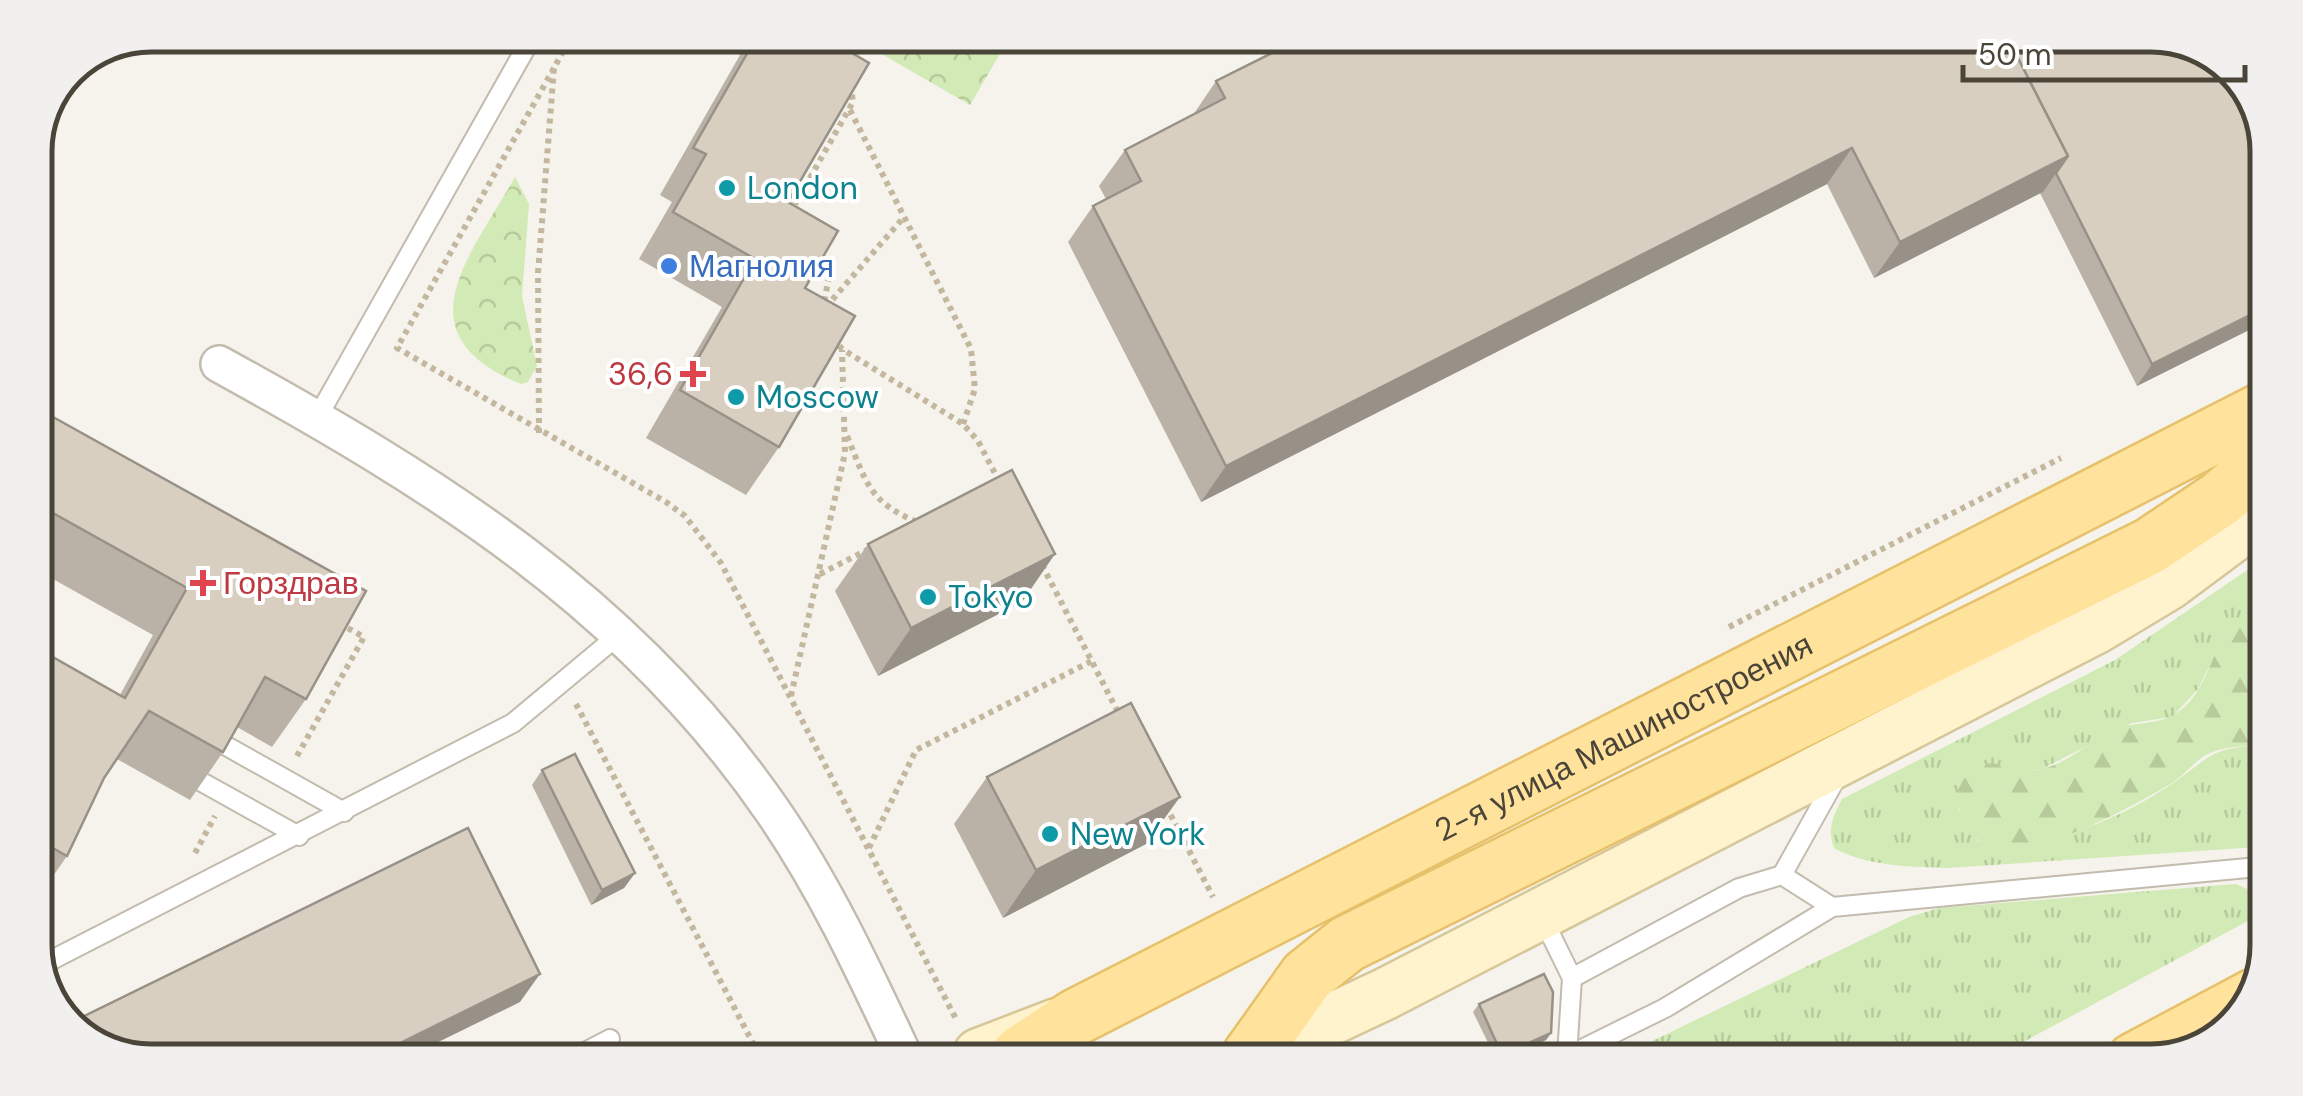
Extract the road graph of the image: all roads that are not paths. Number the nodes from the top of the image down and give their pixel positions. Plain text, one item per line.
1 (524, 52) edge
2 (219, 364) dead end
3 (2250, 417) edge
4 (317, 418) junction
5 (2250, 474) edge
6 (2250, 524) edge
7 (621, 633) junction
8 (221, 744) edge
9 (1849, 755) junction
10 (200, 781) edge
11 (344, 812) junction
12 (299, 836) junction
13 (2250, 868) edge
14 (1782, 875) junction
15 (1832, 907) junction
16 (1540, 914) junction
17 (54, 959) edge
18 (1572, 978) junction
19 (2221, 1015) edge
20 (1076, 1017) junction
21 (610, 1039) dead end
22 (970, 1041) edge
23 (2171, 1041) edge
24 (600, 1044) edge
25 (898, 1044) edge
26 (1036, 1044) edge
27 (1259, 1044) edge
28 (1278, 1044) edge
29 (1566, 1044) edge
30 (1592, 1044) edge

1 - 4 lane
2 - 4 street
3 - 20 main road, 2-я улица Машиностроения
4 - 7 street
5 - 27 main road
6 - 9 main road
7 - 11 lane
7 - 25 street
8 - 11 lane
9 - 14 lane
9 - 16 main road
10 - 12 lane
11 - 12 lane
12 - 17 lane
13 - 15 lane
14 - 15 lane
14 - 18 lane
15 - 30 lane
16 - 18 lane
16 - 28 main road
18 - 29 lane
19 - 23 main road
20 - 22 main road, 2-я улица Машиностроения
20 - 26 main road
21 - 24 lane

